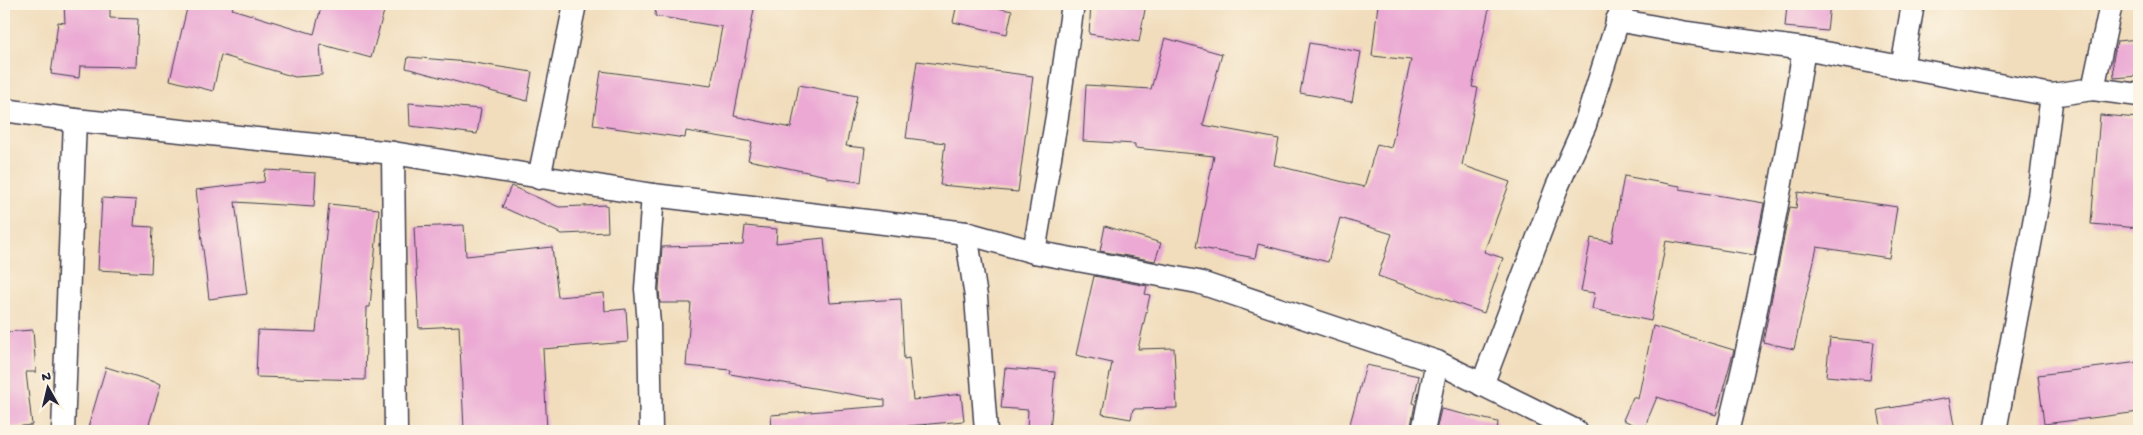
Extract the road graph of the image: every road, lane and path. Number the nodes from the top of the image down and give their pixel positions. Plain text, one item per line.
1 (575, 4) edge
2 (1073, 4) edge
3 (1913, 4) edge
4 (2110, 4) edge
5 (1620, 12) edge
6 (1804, 49) junction
7 (1902, 68) junction
8 (2093, 89) junction
9 (2052, 95) junction
10 (2139, 95) edge
11 (4, 110) edge
12 (75, 120) junction
13 (393, 153) junction
14 (539, 178) junction
15 (653, 196) junction
16 (966, 233) junction
17 (1034, 252) junction
18 (1436, 362) junction
19 (1482, 385) junction
20 (63, 431) edge
21 (396, 431) edge
22 (651, 431) edge
23 (986, 431) edge
24 (1422, 431) edge
25 (1576, 431) edge
26 (1728, 431) edge
27 (1995, 431) edge

1 - 14 street
2 - 17 street
3 - 7 street
4 - 8 street
5 - 6 street
5 - 19 street
6 - 7 street
6 - 26 street
7 - 9 street
8 - 9 street
8 - 10 street
9 - 27 street
11 - 12 street
12 - 13 street
12 - 20 street
13 - 14 street
13 - 21 street
14 - 15 street
15 - 16 street
15 - 22 street
16 - 17 street
16 - 23 street
17 - 18 street
18 - 19 street
18 - 24 street
19 - 25 street

